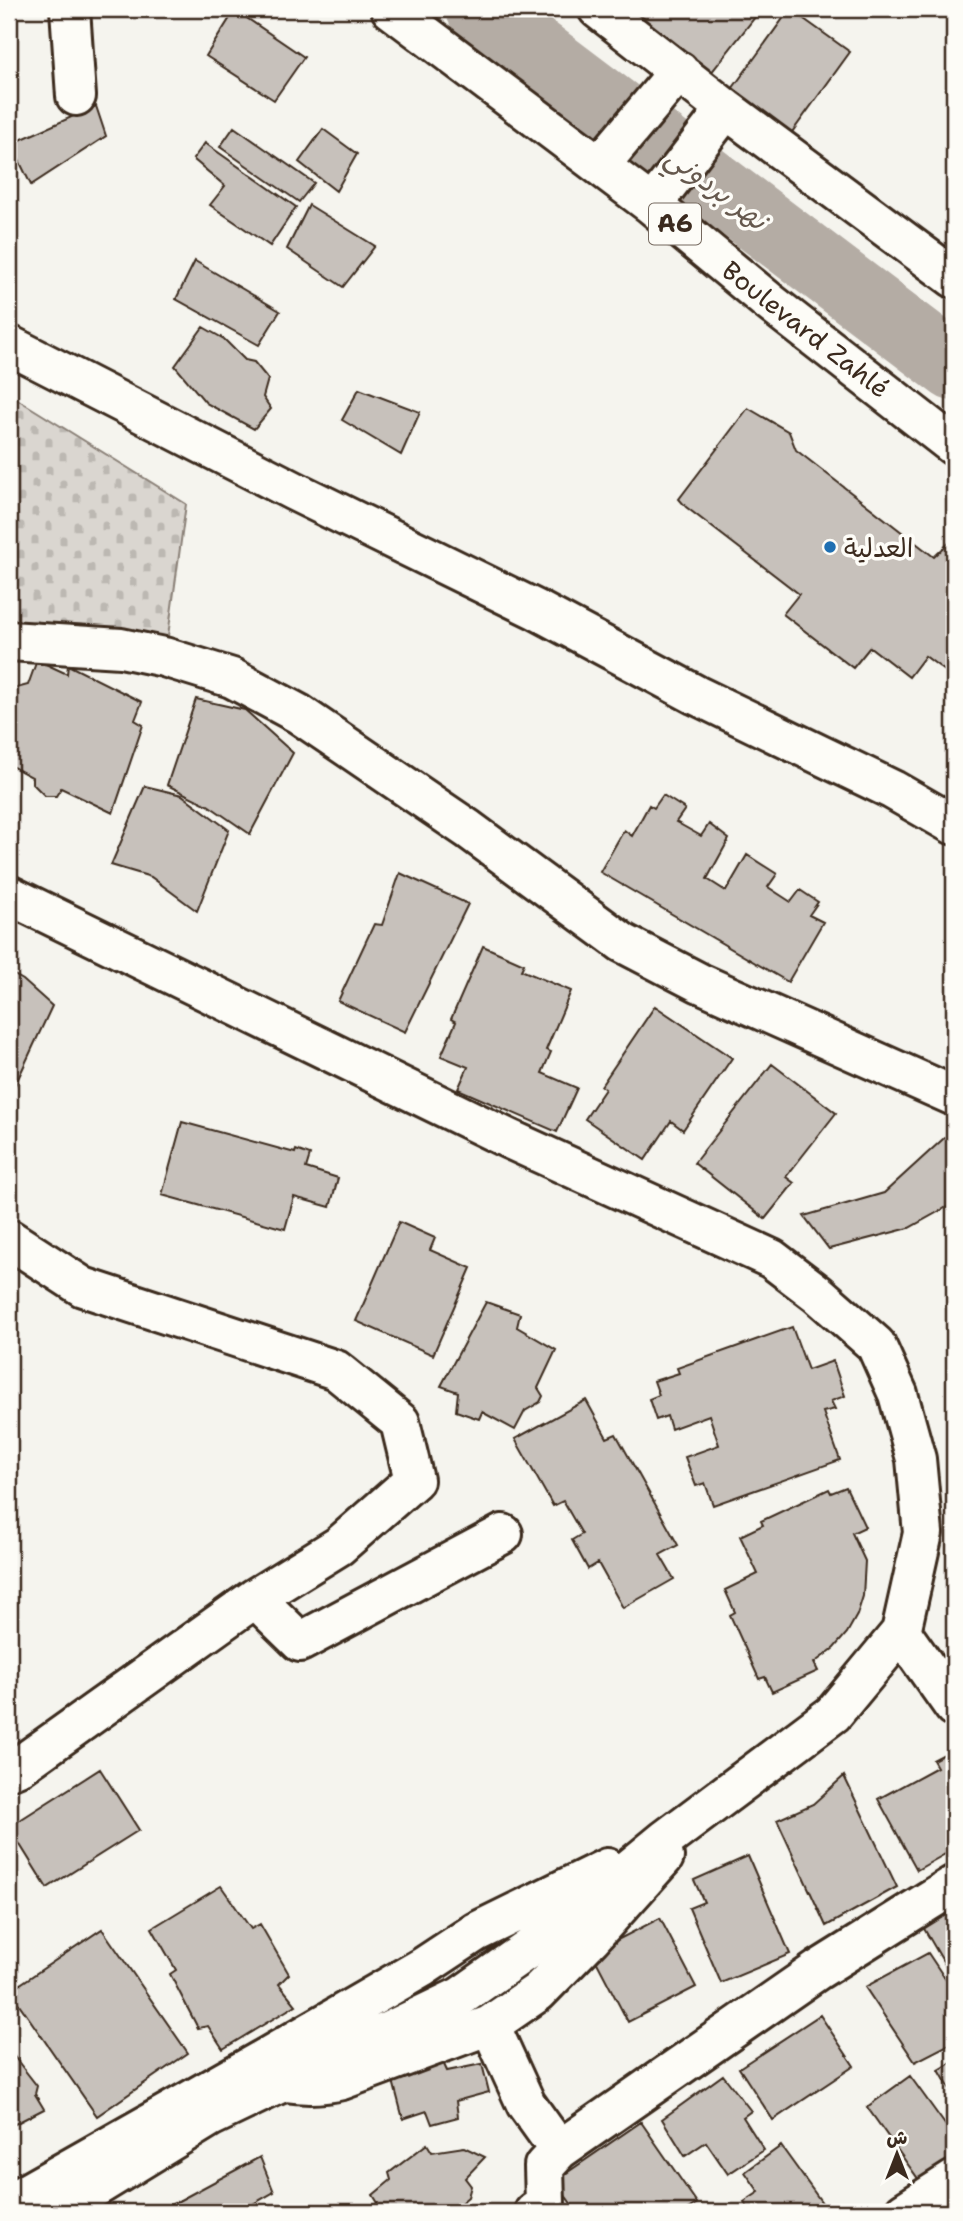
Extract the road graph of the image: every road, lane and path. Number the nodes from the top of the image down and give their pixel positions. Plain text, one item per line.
1 (70, 9) edge
2 (391, 9) edge
3 (598, 9) edge
4 (679, 71) junction
5 (76, 96) dead end
6 (726, 110) junction
7 (609, 155) junction
8 (660, 194) junction
9 (954, 278) edge
10 (9, 345) edge
11 (954, 446) edge
12 (9, 641) edge
13 (954, 825) edge
14 (9, 895) edge
15 (954, 1096) edge
16 (9, 1239) edge
17 (503, 1534) dead end
18 (255, 1598) junction
19 (901, 1632) junction
20 (954, 1707) edge
21 (9, 1770) edge
22 (723, 1795) junction
23 (666, 1839) junction
24 (954, 1885) edge
25 (476, 1932) junction
26 (424, 1967) junction
27 (502, 1969) junction
28 (447, 2004) junction
29 (489, 2025) junction
30 (277, 2069) junction
31 (559, 2150) junction
32 (954, 2180) edge
33 (9, 2203) edge
34 (542, 2209) edge
35 (55, 2212) edge
36 (904, 2212) edge

1 - 5 main road
2 - 7 main road, Boulevard Zahlé / A6
3 - 4 main road
4 - 6 main road
4 - 7 main road
6 - 8 main road
6 - 9 main road
7 - 8 main road, Boulevard Zahlé / A6
8 - 11 main road, Boulevard Zahlé / A6
10 - 13 main road
12 - 15 main road
14 - 19 main road
16 - 18 main road
17 - 18 main road
18 - 21 main road
19 - 20 main road
19 - 22 main road
22 - 23 main road
22 - 29 main road
23 - 25 main road
23 - 27 main road
24 - 31 main road
25 - 26 main road
25 - 27 main road
26 - 28 main road
26 - 30 main road
27 - 28 main road
28 - 30 main road
29 - 30 main road
29 - 31 main road
30 - 33 main road
30 - 35 main road
31 - 34 main road
32 - 36 main road

